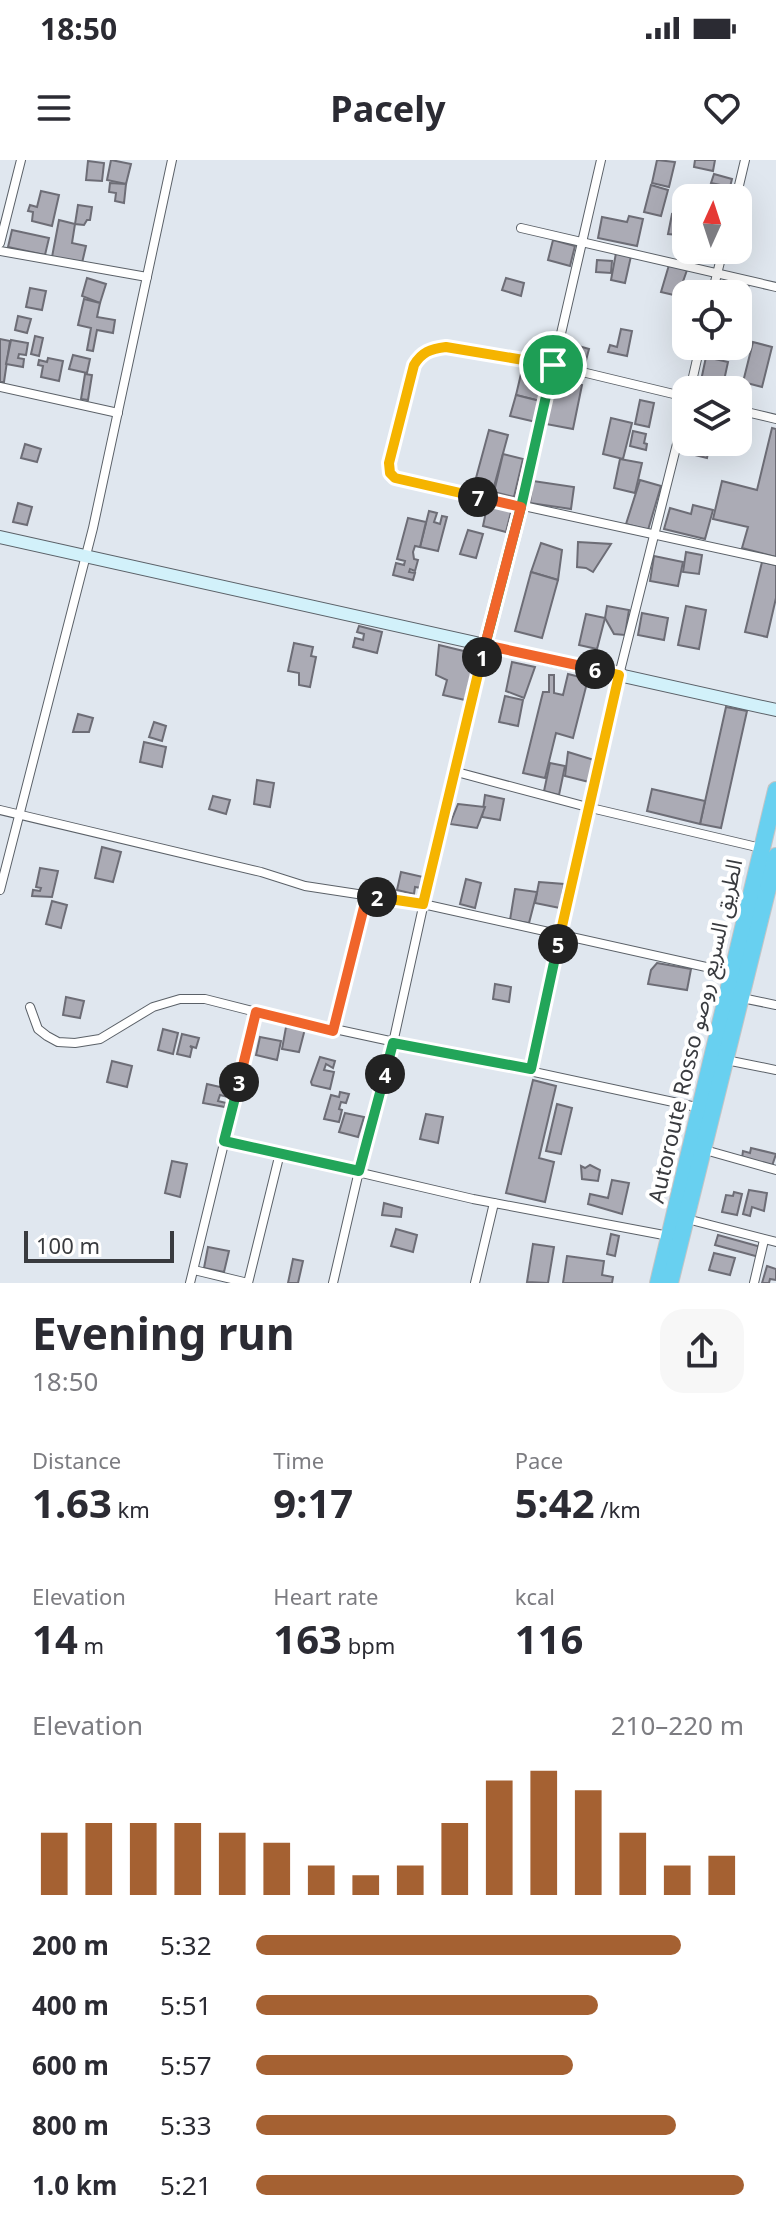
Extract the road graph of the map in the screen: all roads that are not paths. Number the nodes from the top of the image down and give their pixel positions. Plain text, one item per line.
1 (21, 160) edge
2 (172, 160) edge
3 (601, 160) edge
4 (745, 160) edge
5 (739, 184) edge
6 (521, 228) dead end
7 (0, 243) edge
8 (584, 243) junction
9 (0, 251) edge
10 (720, 264) edge
11 (717, 274) junction
12 (147, 277) junction
13 (716, 280) edge
14 (776, 287) edge
15 (553, 365) junction
16 (0, 387) edge
17 (672, 394) edge
18 (118, 413) junction
19 (752, 413) edge
20 (776, 419) edge
21 (674, 456) edge
22 (521, 507) junction
23 (654, 535) junction
24 (0, 537) edge
25 (86, 555) junction
26 (776, 561) edge
27 (485, 645) junction
28 (619, 675) junction
29 (776, 710) edge
30 (453, 771) junction
31 (776, 790) edge
32 (591, 808) junction
33 (0, 810) edge
34 (19, 814) junction
35 (771, 862) edge
36 (0, 890) edge
37 (367, 895) junction
38 (423, 904) junction
39 (560, 936) junction
40 (734, 974) junction
41 (742, 998) junction
42 (776, 1005) edge
43 (30, 1007) dead end
44 (256, 1012) junction
45 (333, 1031) junction
46 (393, 1043) junction
47 (726, 1060) junction
48 (531, 1069) junction
49 (776, 1070) edge
50 (701, 1108) junction
51 (224, 1141) junction
52 (705, 1150) junction
53 (280, 1153) junction
54 (775, 1167) edge
55 (359, 1171) junction
56 (494, 1203) junction
57 (687, 1219) junction
58 (669, 1236) junction
59 (764, 1240) junction
60 (776, 1242) edge
61 (194, 1270) junction
62 (190, 1283) edge
63 (248, 1283) edge
64 (333, 1283) edge
65 (475, 1283) edge
66 (658, 1283) edge
67 (670, 1283) edge
68 (754, 1283) edge

1 - 7 street
2 - 12 street
3 - 8 street
4 - 5 street
6 - 8 street
8 - 11 street
8 - 15 street
9 - 12 street
10 - 11 street
11 - 13 street
11 - 14 street
12 - 18 street
15 - 17 street
15 - 22 street
15 - 22 street
16 - 18 street
18 - 25 street
19 - 20 street
21 - 23 street
22 - 23 street
22 - 27 street
23 - 26 street
23 - 28 street
24 - 25 street
25 - 27 street
25 - 34 street
27 - 28 street
27 - 30 street
28 - 29 street
28 - 32 street
30 - 32 street
30 - 38 street
31 - 35 highway, Autoroute Rosso الطريق السريع روصو
32 - 35 street
32 - 39 street
33 - 34 street
34 - 36 street
34 - 37 street
35 - 40 highway, Autoroute Rosso الطريق السريع روصو
35 - 41 highway, Autoroute Rosso الطريق السريع روصو
37 - 38 street
37 - 45 street
38 - 39 street
38 - 46 street
39 - 40 street
39 - 48 street
40 - 50 highway, Autoroute Rosso الطريق السريع روصو
41 - 42 street
41 - 47 highway, Autoroute Rosso الطريق السريع روصو
43 - 44 street
44 - 45 street
44 - 51 street
45 - 46 street
46 - 48 street
46 - 55 street
47 - 49 street
47 - 52 highway, Autoroute Rosso الطريق السريع روصو
48 - 50 street
50 - 58 highway, Autoroute Rosso الطريق السريع روصو
51 - 53 street
51 - 61 street
52 - 54 street
52 - 57 highway, Autoroute Rosso الطريق السريع روصو
53 - 55 street
53 - 63 street
55 - 56 street
55 - 64 street
56 - 58 street
56 - 65 street
57 - 59 street
57 - 67 highway, Autoroute Rosso الطريق السريع روصو
58 - 66 highway, Autoroute Rosso الطريق السريع روصو
59 - 60 street
59 - 68 street
61 - 62 street
61 - 63 street

